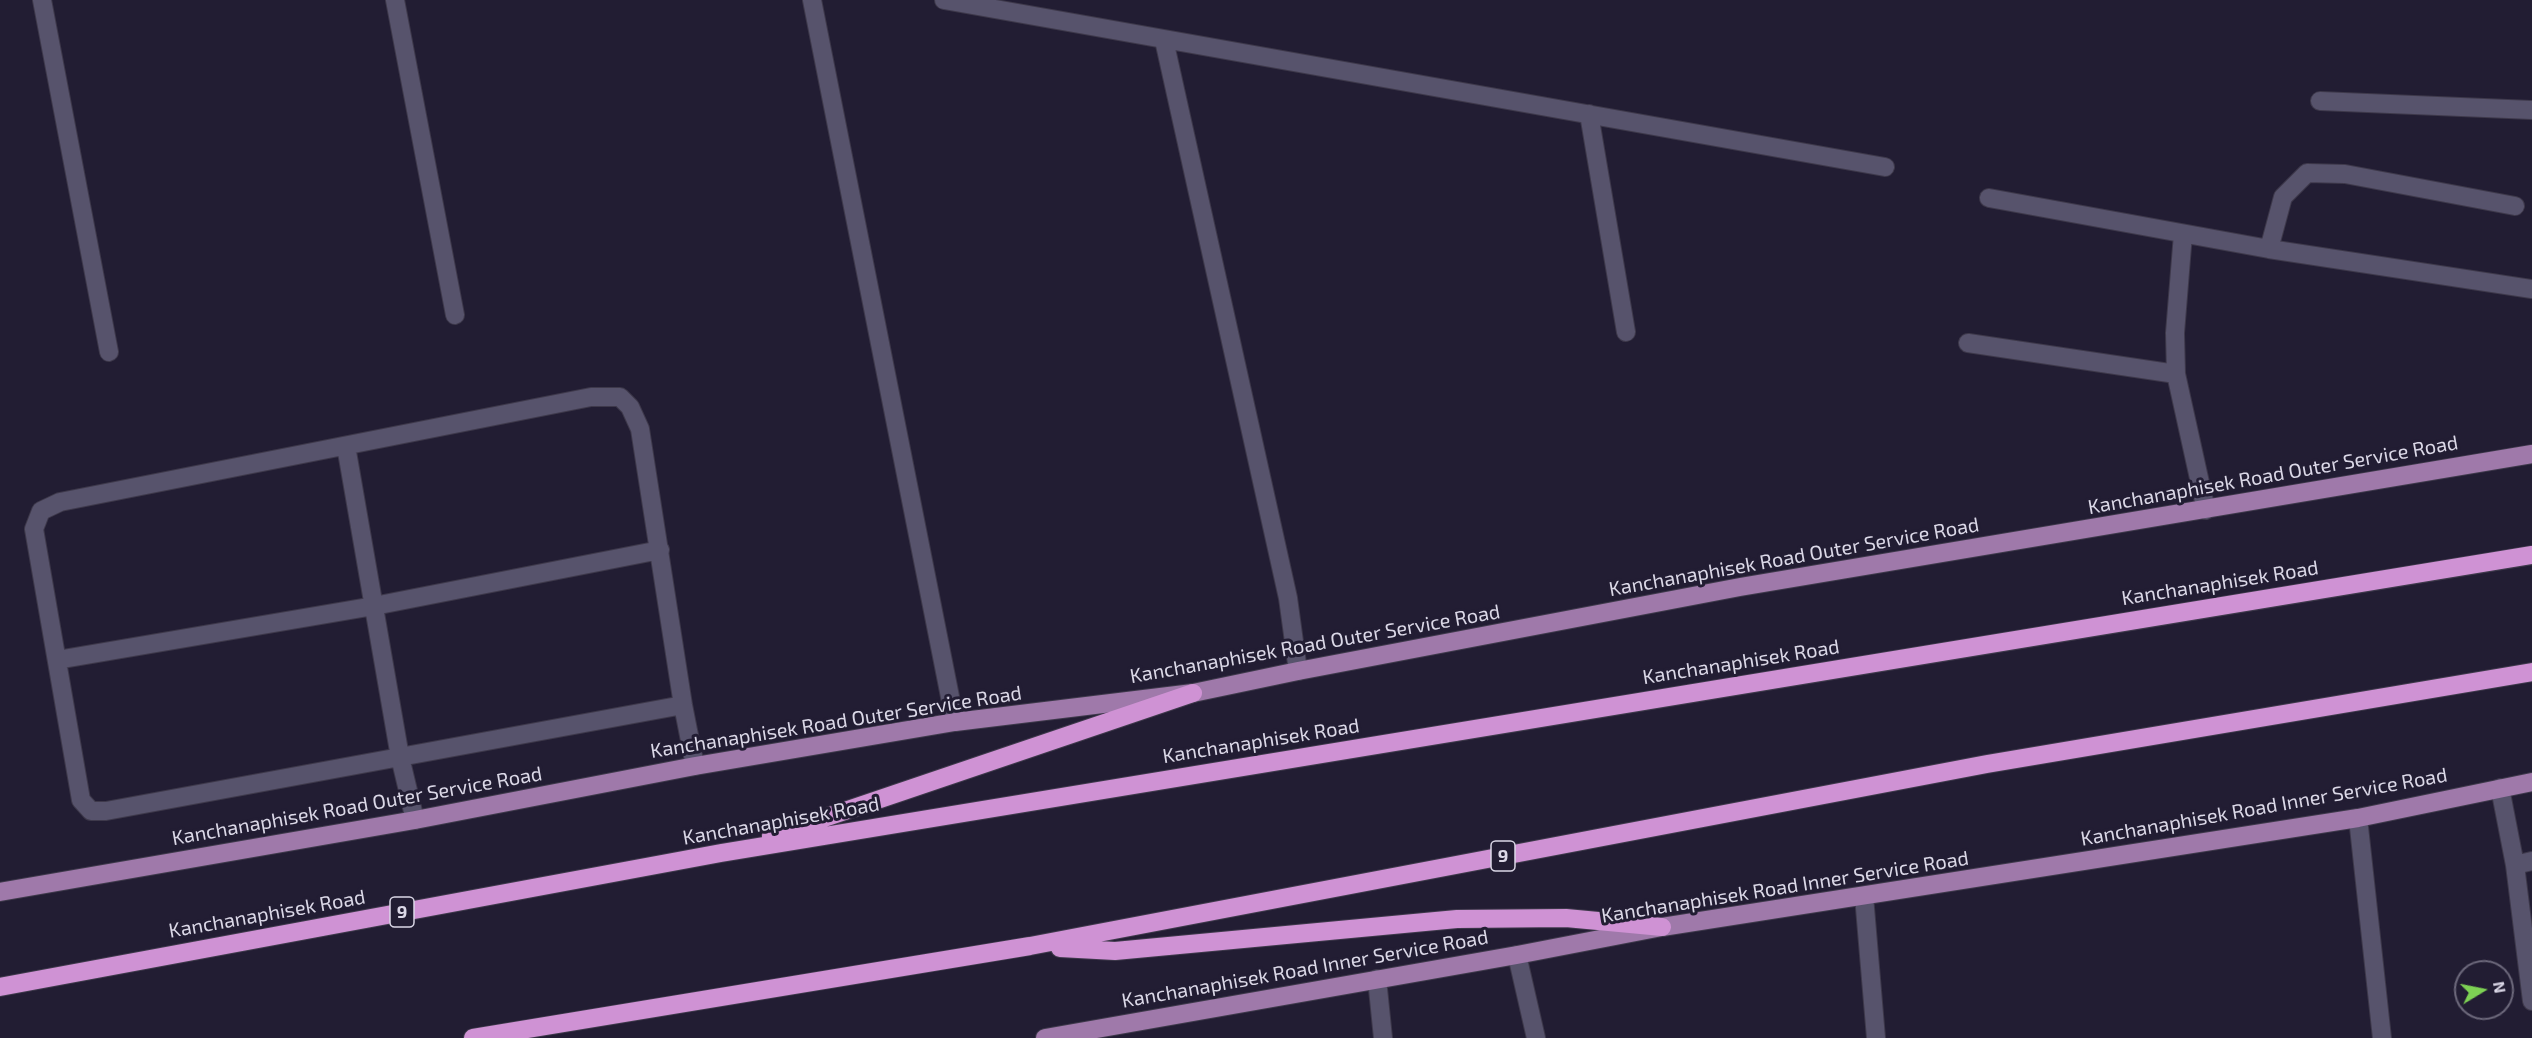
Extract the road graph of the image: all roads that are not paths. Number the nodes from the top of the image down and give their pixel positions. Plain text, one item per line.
1 (42, 0) edge
2 (395, 0) edge
3 (812, 0) edge
4 (944, 0) edge
5 (1164, 40) junction
6 (2320, 101) dead end
7 (2532, 110) edge
8 (1589, 114) junction
9 (1885, 167) dead end
10 (1989, 198) dead end
11 (2515, 206) dead end
12 (2183, 234) junction
13 (2269, 249) junction
14 (2532, 289) edge
15 (454, 315) dead end
16 (1626, 332) dead end
17 (1968, 343) dead end
18 (109, 352) dead end
19 (2176, 374) junction
20 (346, 446) junction
21 (2532, 454) edge
22 (2206, 510) junction
23 (660, 550) junction
24 (2532, 555) edge
25 (374, 606) junction
26 (57, 660) junction
27 (1298, 671) junction
28 (2532, 672) edge
29 (1193, 693) junction
30 (683, 705) junction
31 (955, 722) junction
32 (400, 757) junction
33 (695, 766) junction
34 (2532, 782) edge
35 (2500, 788) junction
36 (2358, 818) junction
37 (415, 820) junction
38 (722, 853) junction
39 (2524, 863) edge
40 (0, 892) edge
41 (1864, 896) junction
42 (1662, 927) junction
43 (1030, 946) junction
44 (1517, 955) junction
45 (1377, 980) junction
46 (0, 987) edge
47 (2532, 1001) edge
48 (473, 1038) edge
49 (1045, 1038) edge
50 (1383, 1038) edge
51 (1536, 1038) edge
52 (1876, 1038) edge
53 (2382, 1038) edge

1 - 18 street
2 - 15 street
3 - 31 street
4 - 5 street
5 - 8 street
5 - 27 street
6 - 7 street
8 - 9 street
8 - 16 street
10 - 12 street
11 - 13 street
12 - 13 street
12 - 19 street
13 - 14 street
17 - 19 street
19 - 22 street
20 - 23 street
20 - 25 street
20 - 26 street
21 - 22 main road, Kanchanaphisek Road Outer Service Road
22 - 27 main road, Kanchanaphisek Road Outer Service Road
23 - 25 street
23 - 30 street
24 - 38 highway, Kanchanaphisek Road / 9
25 - 26 street
25 - 32 street
26 - 32 street
27 - 29 main road, Kanchanaphisek Road Outer Service Road
28 - 43 highway, 9
29 - 31 main road, Kanchanaphisek Road Outer Service Road
29 - 38 highway
30 - 32 street
30 - 33 street
31 - 33 main road, Kanchanaphisek Road Outer Service Road
32 - 37 street
33 - 37 main road, Kanchanaphisek Road Outer Service Road
34 - 35 main road, Kanchanaphisek Road Inner Service Road
35 - 36 main road, Kanchanaphisek Road Inner Service Road
35 - 39 street
36 - 41 main road, Kanchanaphisek Road Inner Service Road
36 - 53 street
37 - 40 main road, Kanchanaphisek Road Outer Service Road
38 - 46 highway, Kanchanaphisek Road / 9
39 - 47 street
41 - 42 main road, Kanchanaphisek Road Inner Service Road
41 - 52 street
42 - 43 highway
42 - 44 main road, Kanchanaphisek Road Inner Service Road
43 - 48 highway, 9
44 - 45 main road, Kanchanaphisek Road Inner Service Road
44 - 51 street
45 - 49 main road, Kanchanaphisek Road Inner Service Road
45 - 50 street

